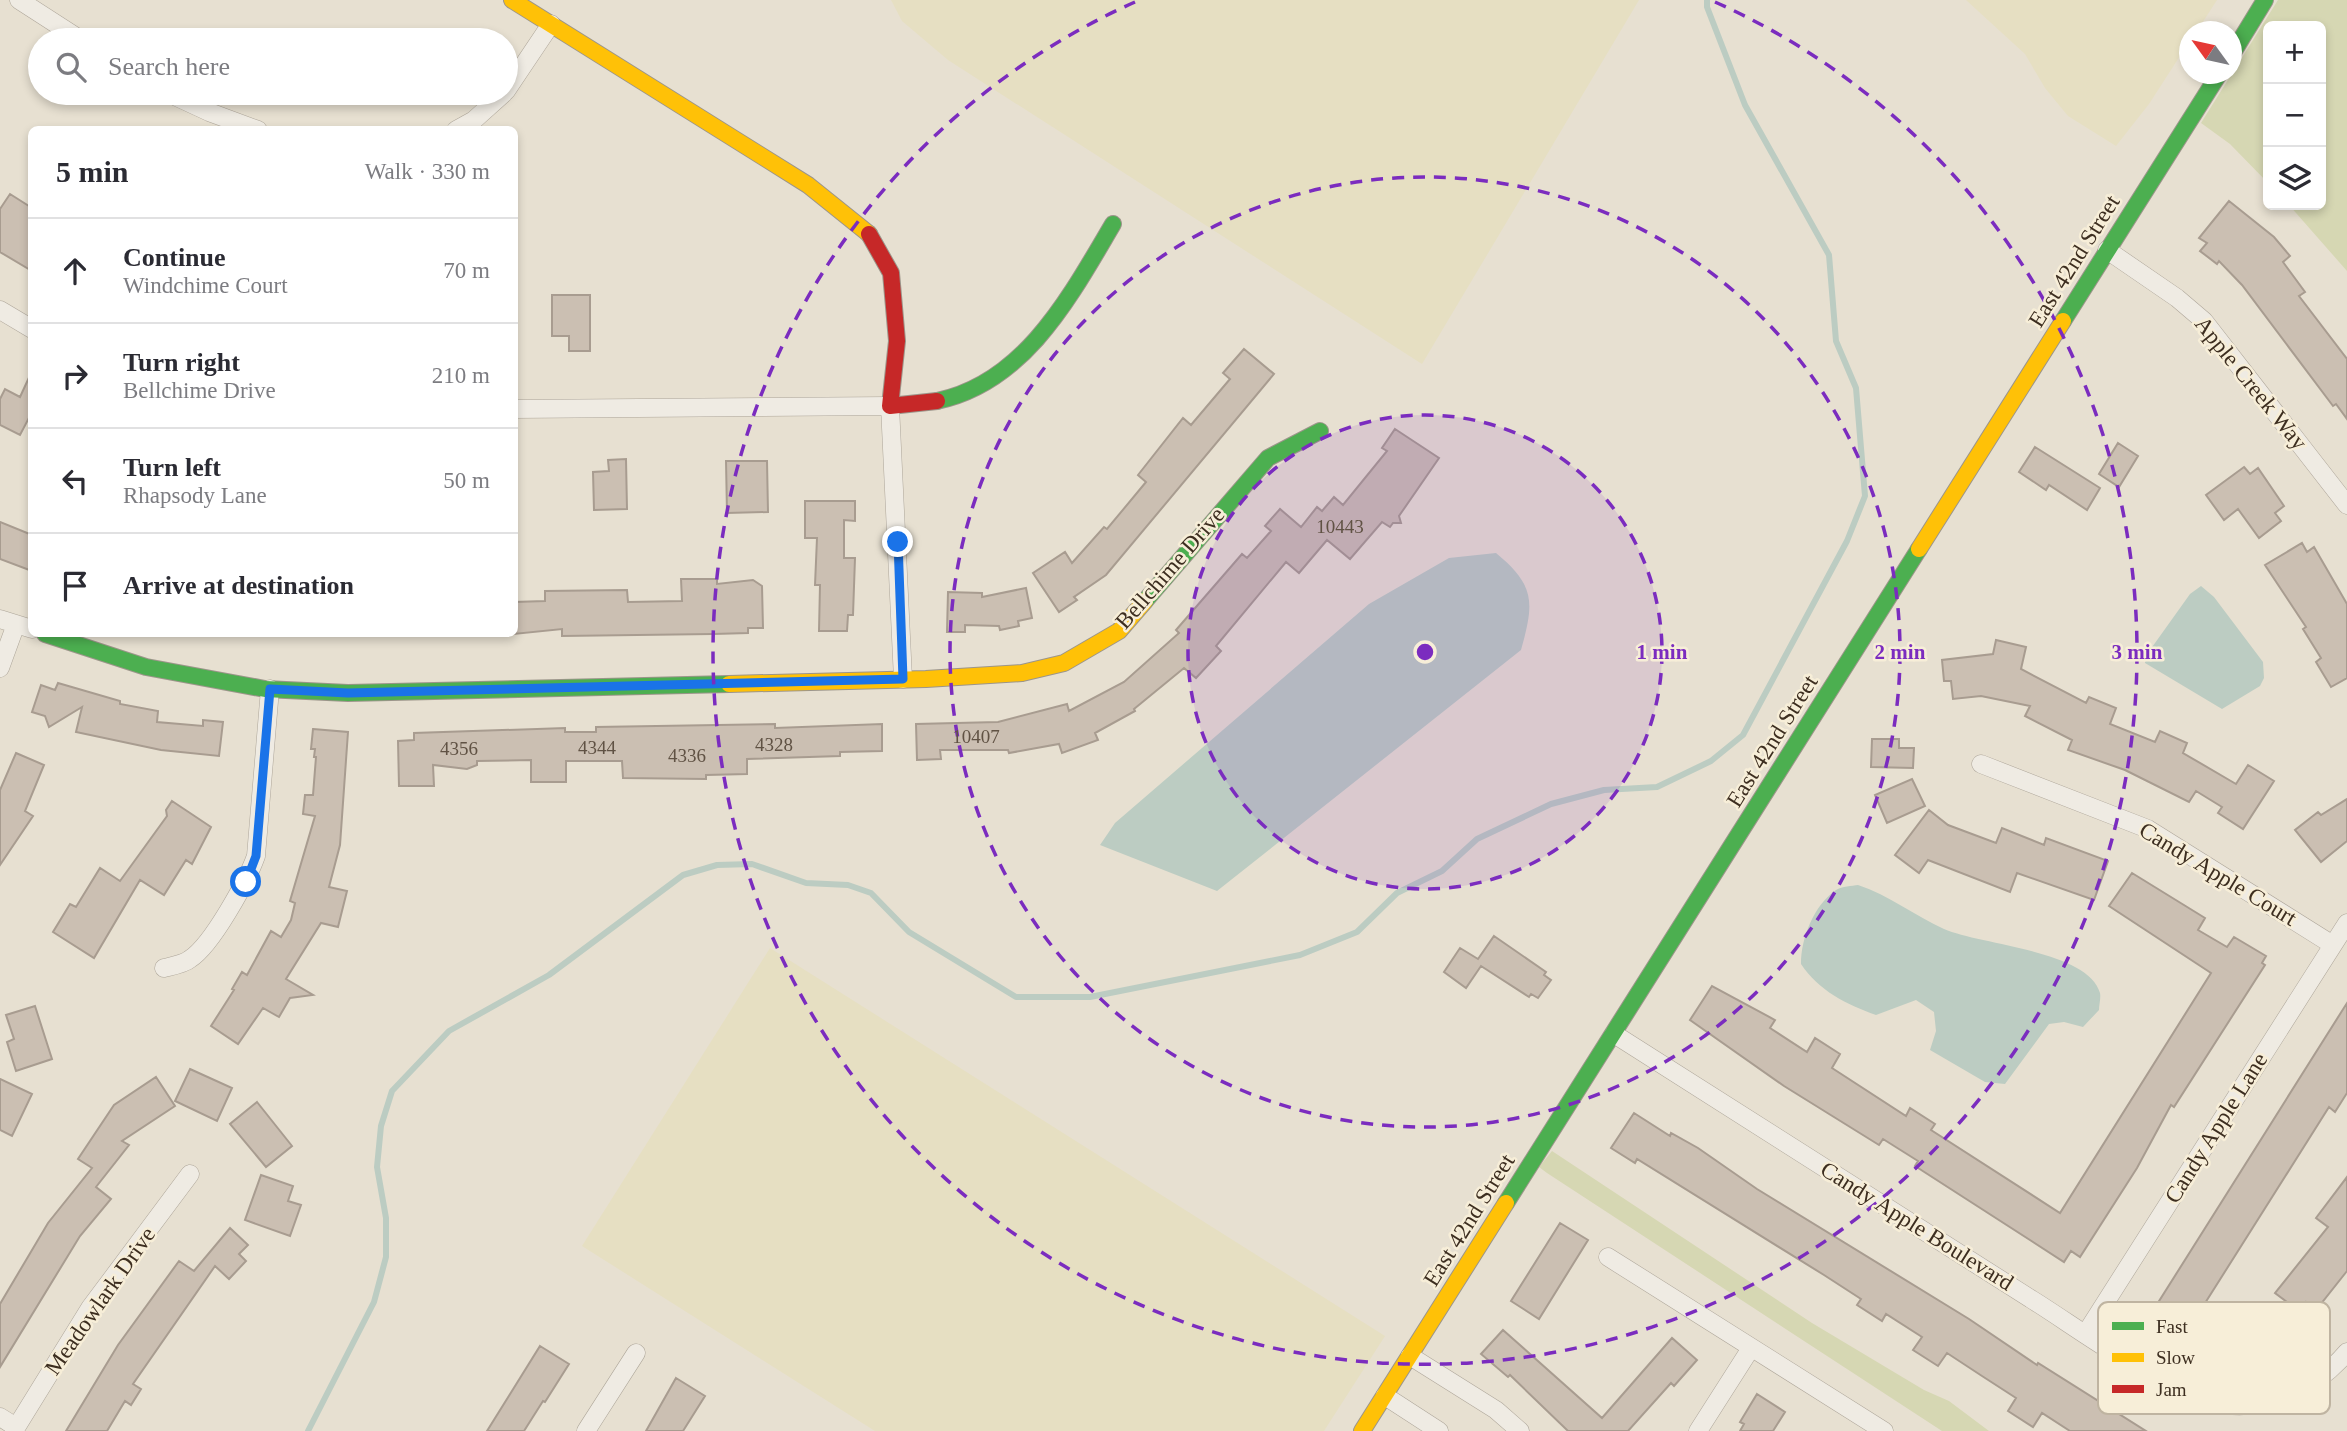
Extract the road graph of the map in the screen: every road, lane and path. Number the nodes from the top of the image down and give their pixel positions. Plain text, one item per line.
1 (19, 0) edge
2 (512, 0) edge
3 (2265, 0) edge
4 (551, 24) junction
5 (62, 28) edge
6 (2242, 37) edge
7 (518, 73) edge
8 (2213, 84) edge
9 (194, 105) edge
10 (491, 105) edge
11 (247, 126) edge
12 (463, 126) edge
13 (1113, 224) dead end
14 (2107, 250) junction
15 (0, 310) edge
16 (28, 327) edge
17 (890, 406) junction
18 (518, 409) edge
19 (1320, 431) dead end
20 (2347, 505) edge
21 (16, 624) edge
22 (54, 637) edge
23 (0, 668) edge
24 (903, 679) junction
25 (270, 689) junction
26 (1981, 764) dead end
27 (2347, 923) edge
28 (2333, 945) junction
29 (164, 968) dead end
30 (1615, 1034) junction
31 (190, 1174) dead end
32 (1608, 1257) dead end
33 (2106, 1302) edge
34 (2098, 1314) edge
35 (2086, 1333) junction
36 (2098, 1341) edge
37 (1751, 1348) junction
38 (2347, 1352) edge
39 (636, 1353) dead end
40 (1410, 1356) junction
41 (2330, 1372) edge
42 (1385, 1396) junction
43 (0, 1417) edge
44 (15, 1429) edge
45 (586, 1431) edge
46 (1362, 1431) edge
47 (1439, 1431) edge
48 (1520, 1431) edge
49 (1698, 1431) edge
50 (1885, 1431) edge

1 - 5 street
2 - 4 street
3 - 6 street
4 - 7 street
4 - 17 street
8 - 14 street, East 42nd Street
9 - 11 street
10 - 12 street
13 - 17 street
14 - 20 street, Apple Creek Way
14 - 30 street, East 42nd Street
15 - 16 street
17 - 18 street
17 - 24 street
19 - 24 street, Bellchime Drive
21 - 23 street
22 - 25 street, Bellchime Drive
24 - 25 street, Bellchime Drive
25 - 29 street
26 - 28 street, Candy Apple Court
27 - 28 street, Candy Apple Lane
28 - 33 street, Candy Apple Lane
30 - 35 street, Candy Apple Boulevard
30 - 40 street, East 42nd Street
31 - 44 street, Meadowlark Drive
32 - 37 street
34 - 35 street, Candy Apple Lane
35 - 36 street, Candy Apple Boulevard
37 - 49 street
37 - 50 street
38 - 41 street, Candy Apple Boulevard
39 - 45 street
40 - 42 street, East 42nd Street
40 - 48 street
42 - 46 street, East 42nd Street
42 - 47 street
43 - 44 street

